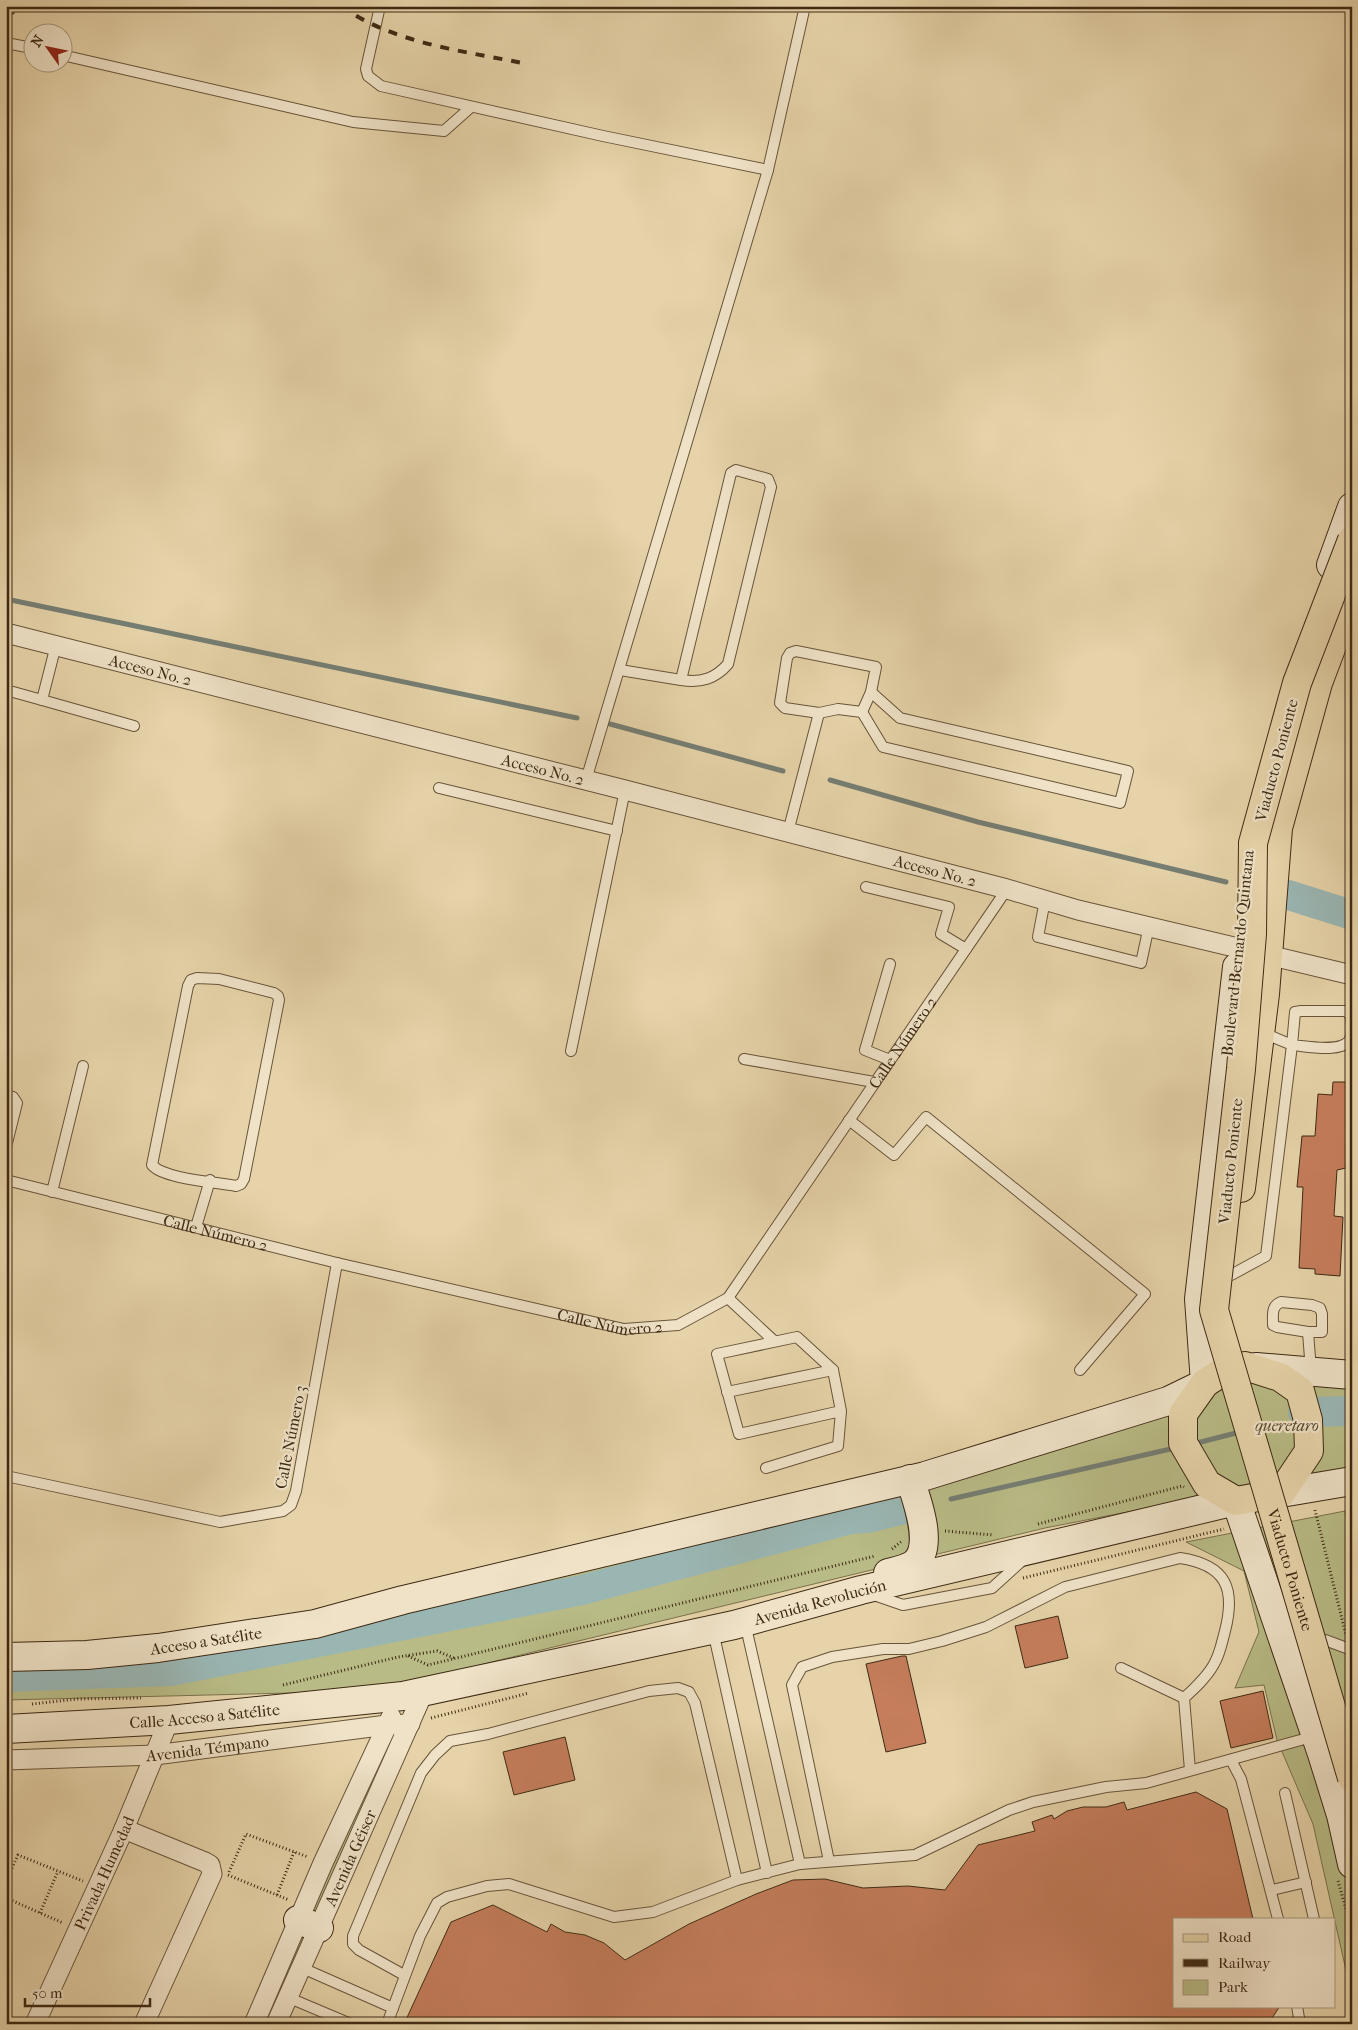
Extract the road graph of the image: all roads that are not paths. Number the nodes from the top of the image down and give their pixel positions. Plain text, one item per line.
1 (380, 6) edge
2 (805, 6) edge
3 (6, 43) edge
4 (22, 46) edge
5 (72, 57) edge
6 (471, 107) junction
7 (768, 170) junction
8 (1352, 507) edge
9 (1352, 540) edge
10 (1352, 593) edge
11 (6, 632) edge
12 (56, 645) junction
13 (620, 670) junction
14 (681, 680) junction
15 (6, 690) edge
16 (871, 692) junction
17 (42, 700) junction
18 (862, 712) junction
19 (819, 713) junction
20 (134, 726) dead end
21 (586, 780) junction
22 (439, 788) dead end
23 (625, 790) junction
24 (617, 831) junction
25 (788, 832) junction
26 (866, 887) dead end
27 (1007, 889) junction
28 (1045, 900) junction
29 (1149, 926) junction
30 (1240, 941) junction
31 (966, 948) junction
32 (1266, 954) junction
33 (890, 964) dead end
34 (1352, 975) edge
35 (1260, 1032) junction
36 (1292, 1045) junction
37 (571, 1051) dead end
38 (744, 1059) dead end
39 (890, 1060) junction
40 (83, 1066) dead end
41 (874, 1082) junction
42 (6, 1095) edge
43 (849, 1120) junction
44 (8, 1133) edge
45 (6, 1147) edge
46 (6, 1180) edge
47 (210, 1180) junction
48 (52, 1192) junction
49 (196, 1226) junction
50 (337, 1263) junction
51 (1230, 1275) junction
52 (728, 1298) junction
53 (1308, 1332) junction
54 (774, 1341) junction
55 (1245, 1366) junction
56 (833, 1370) junction
57 (1080, 1370) dead end
58 (1311, 1372) junction
59 (1352, 1375) edge
60 (1205, 1382) junction
61 (727, 1392) junction
62 (841, 1411) junction
63 (766, 1468) dead end
64 (6, 1476) edge
65 (1351, 1483) edge
66 (912, 1484) junction
67 (1281, 1493) junction
68 (1236, 1501) junction
69 (815, 1604) junction
70 (745, 1622) junction
71 (712, 1630) junction
72 (1342, 1646) edge
73 (6, 1657) edge
74 (1121, 1668) dead end
75 (413, 1693) junction
76 (1184, 1698) junction
77 (169, 1720) junction
78 (410, 1724) junction
79 (387, 1725) junction
80 (1351, 1727) edge
81 (6, 1729) edge
82 (1316, 1736) junction
83 (155, 1755) junction
84 (6, 1760) edge
85 (1231, 1760) junction
86 (1190, 1770) junction
87 (1352, 1778) edge
88 (1285, 1793) dead end
89 (124, 1829) junction
90 (829, 1861) junction
91 (800, 1864) junction
92 (1352, 1864) edge
93 (767, 1873) junction
94 (737, 1880) junction
95 (1306, 1882) junction
96 (1272, 1890) junction
97 (307, 1918) junction
98 (1278, 1918) edge
99 (1314, 1918) edge
100 (300, 1967) junction
101 (404, 1975) junction
102 (287, 1997) junction
103 (393, 2008) junction
104 (1297, 2008) edge
105 (35, 2024) edge
106 (144, 2024) edge
107 (254, 2024) edge
108 (276, 2024) edge
109 (352, 2024) edge
110 (387, 2024) edge
111 (1300, 2024) edge

1 - 6 lane
2 - 7 lane
3 - 4 lane
5 - 6 lane
6 - 7 lane
7 - 13 lane
8 - 30 main road, Boulevard Bernardo Quintana
9 - 87 main road, Viaducto Poniente, bridge
10 - 32 main road, Boulevard Bernardo Quintana
11 - 12 street, Acceso No. 2
12 - 17 lane
12 - 21 street, Acceso No. 2
13 - 14 lane
13 - 21 lane
14 - 14 lane
15 - 17 lane
16 - 18 lane
16 - 18 lane
16 - 19 lane
17 - 20 lane
18 - 19 lane
19 - 25 lane
21 - 23 street, Acceso No. 2
22 - 24 lane
23 - 24 lane
23 - 25 street, Acceso No. 2
24 - 37 lane
25 - 27 street, Acceso No. 2
26 - 31 lane
27 - 28 street, Acceso No. 2
27 - 31 lane, Calle Número 2
28 - 29 street, Acceso No. 2
28 - 29 lane
29 - 30 street
30 - 32 street
30 - 60 main road, Boulevard Bernardo Quintana
31 - 39 lane, Calle Número 2
32 - 34 street
32 - 35 main road, Boulevard Bernardo Quintana
33 - 39 lane
35 - 36 lane
35 - 51 main road, Boulevard Bernardo Quintana
36 - 36 lane
36 - 51 lane
38 - 41 lane
39 - 41 lane, Calle Número 2
40 - 48 lane
41 - 43 lane, Calle Número 2
42 - 44 lane
43 - 52 lane, Calle Número 2
43 - 57 lane
44 - 45 lane
46 - 48 lane, Calle Número 2
47 - 47 lane
47 - 49 lane
48 - 49 lane, Calle Número 2
49 - 50 lane, Calle Número 2
50 - 52 lane, Calle Número 2
50 - 64 lane, Calle Número 3
51 - 55 main road, Boulevard Bernardo Quintana
52 - 54 lane
53 - 53 lane
53 - 58 lane
54 - 56 lane
54 - 61 lane
55 - 58 main road
55 - 60 main road
55 - 67 main road
56 - 61 lane
56 - 62 lane
58 - 59 main road
60 - 66 main road
60 - 68 main road
61 - 62 lane
62 - 63 lane
65 - 67 main road
66 - 69 main road
66 - 73 main road, Acceso a Satélite
67 - 68 main road
67 - 72 main road
68 - 69 main road, Avenida Revolución
68 - 82 main road
69 - 70 main road, Avenida Revolución
70 - 71 main road, Avenida Revolución
70 - 91 lane
71 - 75 main road, Avenida Revolución
71 - 93 lane
72 - 80 main road
74 - 76 lane
75 - 77 main road, Calle Acceso a Satélite
75 - 78 street, Avenida Géiser
75 - 79 street, Avenida Géiser
76 - 86 lane
76 - 90 lane
77 - 81 main road, Calle Acceso a Satélite
77 - 83 street, Privada Humedad
78 - 79 street, Avenida Témpano
78 - 97 street, Avenida Géiser
79 - 83 street, Avenida Témpano
79 - 97 street, Avenida Géiser
80 - 82 lane
82 - 85 lane
82 - 92 main road
83 - 84 street, Avenida Témpano
83 - 89 street, Privada Humedad
85 - 86 lane
85 - 96 lane
86 - 90 lane
88 - 95 lane
89 - 105 street, Privada Humedad
89 - 106 street
90 - 91 lane
91 - 93 lane
93 - 94 lane
94 - 101 lane
94 - 101 lane
95 - 96 lane
95 - 99 lane
96 - 98 lane
97 - 100 street, Avenida Géiser
97 - 107 street, Avenida Géiser
100 - 102 street, Avenida Géiser
100 - 103 lane
101 - 103 lane
102 - 108 street, Avenida Géiser
102 - 109 lane
103 - 110 lane
104 - 111 lane

